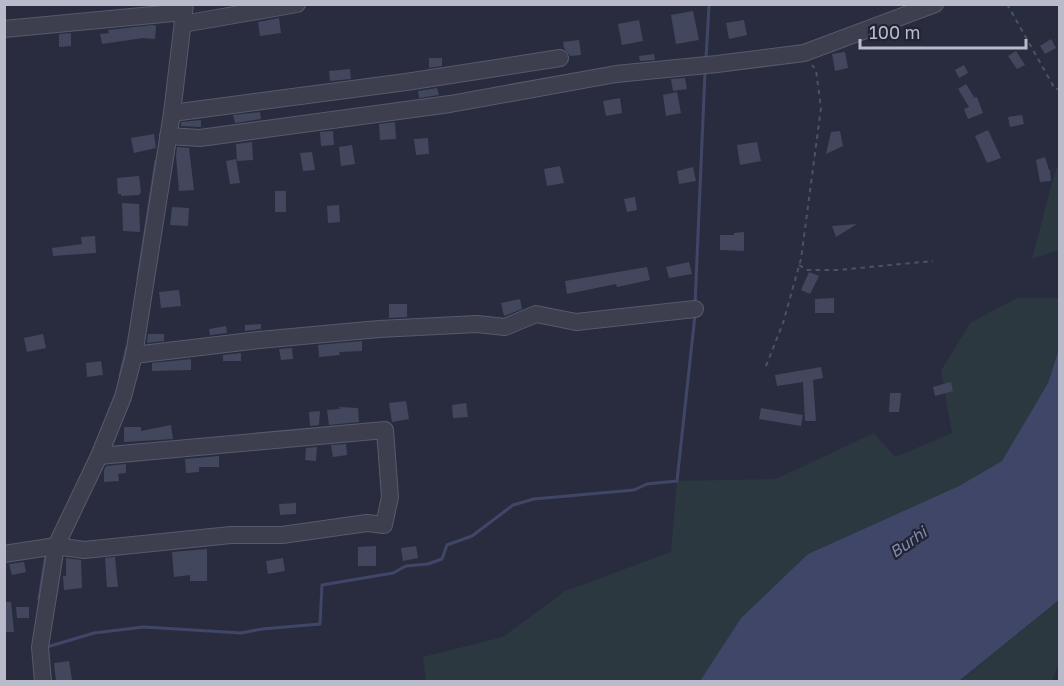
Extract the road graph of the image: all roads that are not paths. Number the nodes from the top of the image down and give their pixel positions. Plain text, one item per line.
1 (297, 4) edge
2 (936, 4) edge
3 (184, 13) edge
4 (4, 29) edge
5 (560, 58) dead end
6 (172, 112) junction
7 (168, 136) junction
8 (695, 309) dead end
9 (134, 355) junction
10 (99, 456) junction
11 (56, 546) junction
12 (4, 554) edge
13 (43, 681) edge

1 - 3 street
2 - 7 street
3 - 4 street
3 - 6 street
5 - 6 street
6 - 7 street
7 - 9 street
8 - 9 street
9 - 10 street
10 - 11 street
10 - 11 street
11 - 12 street
11 - 13 street

